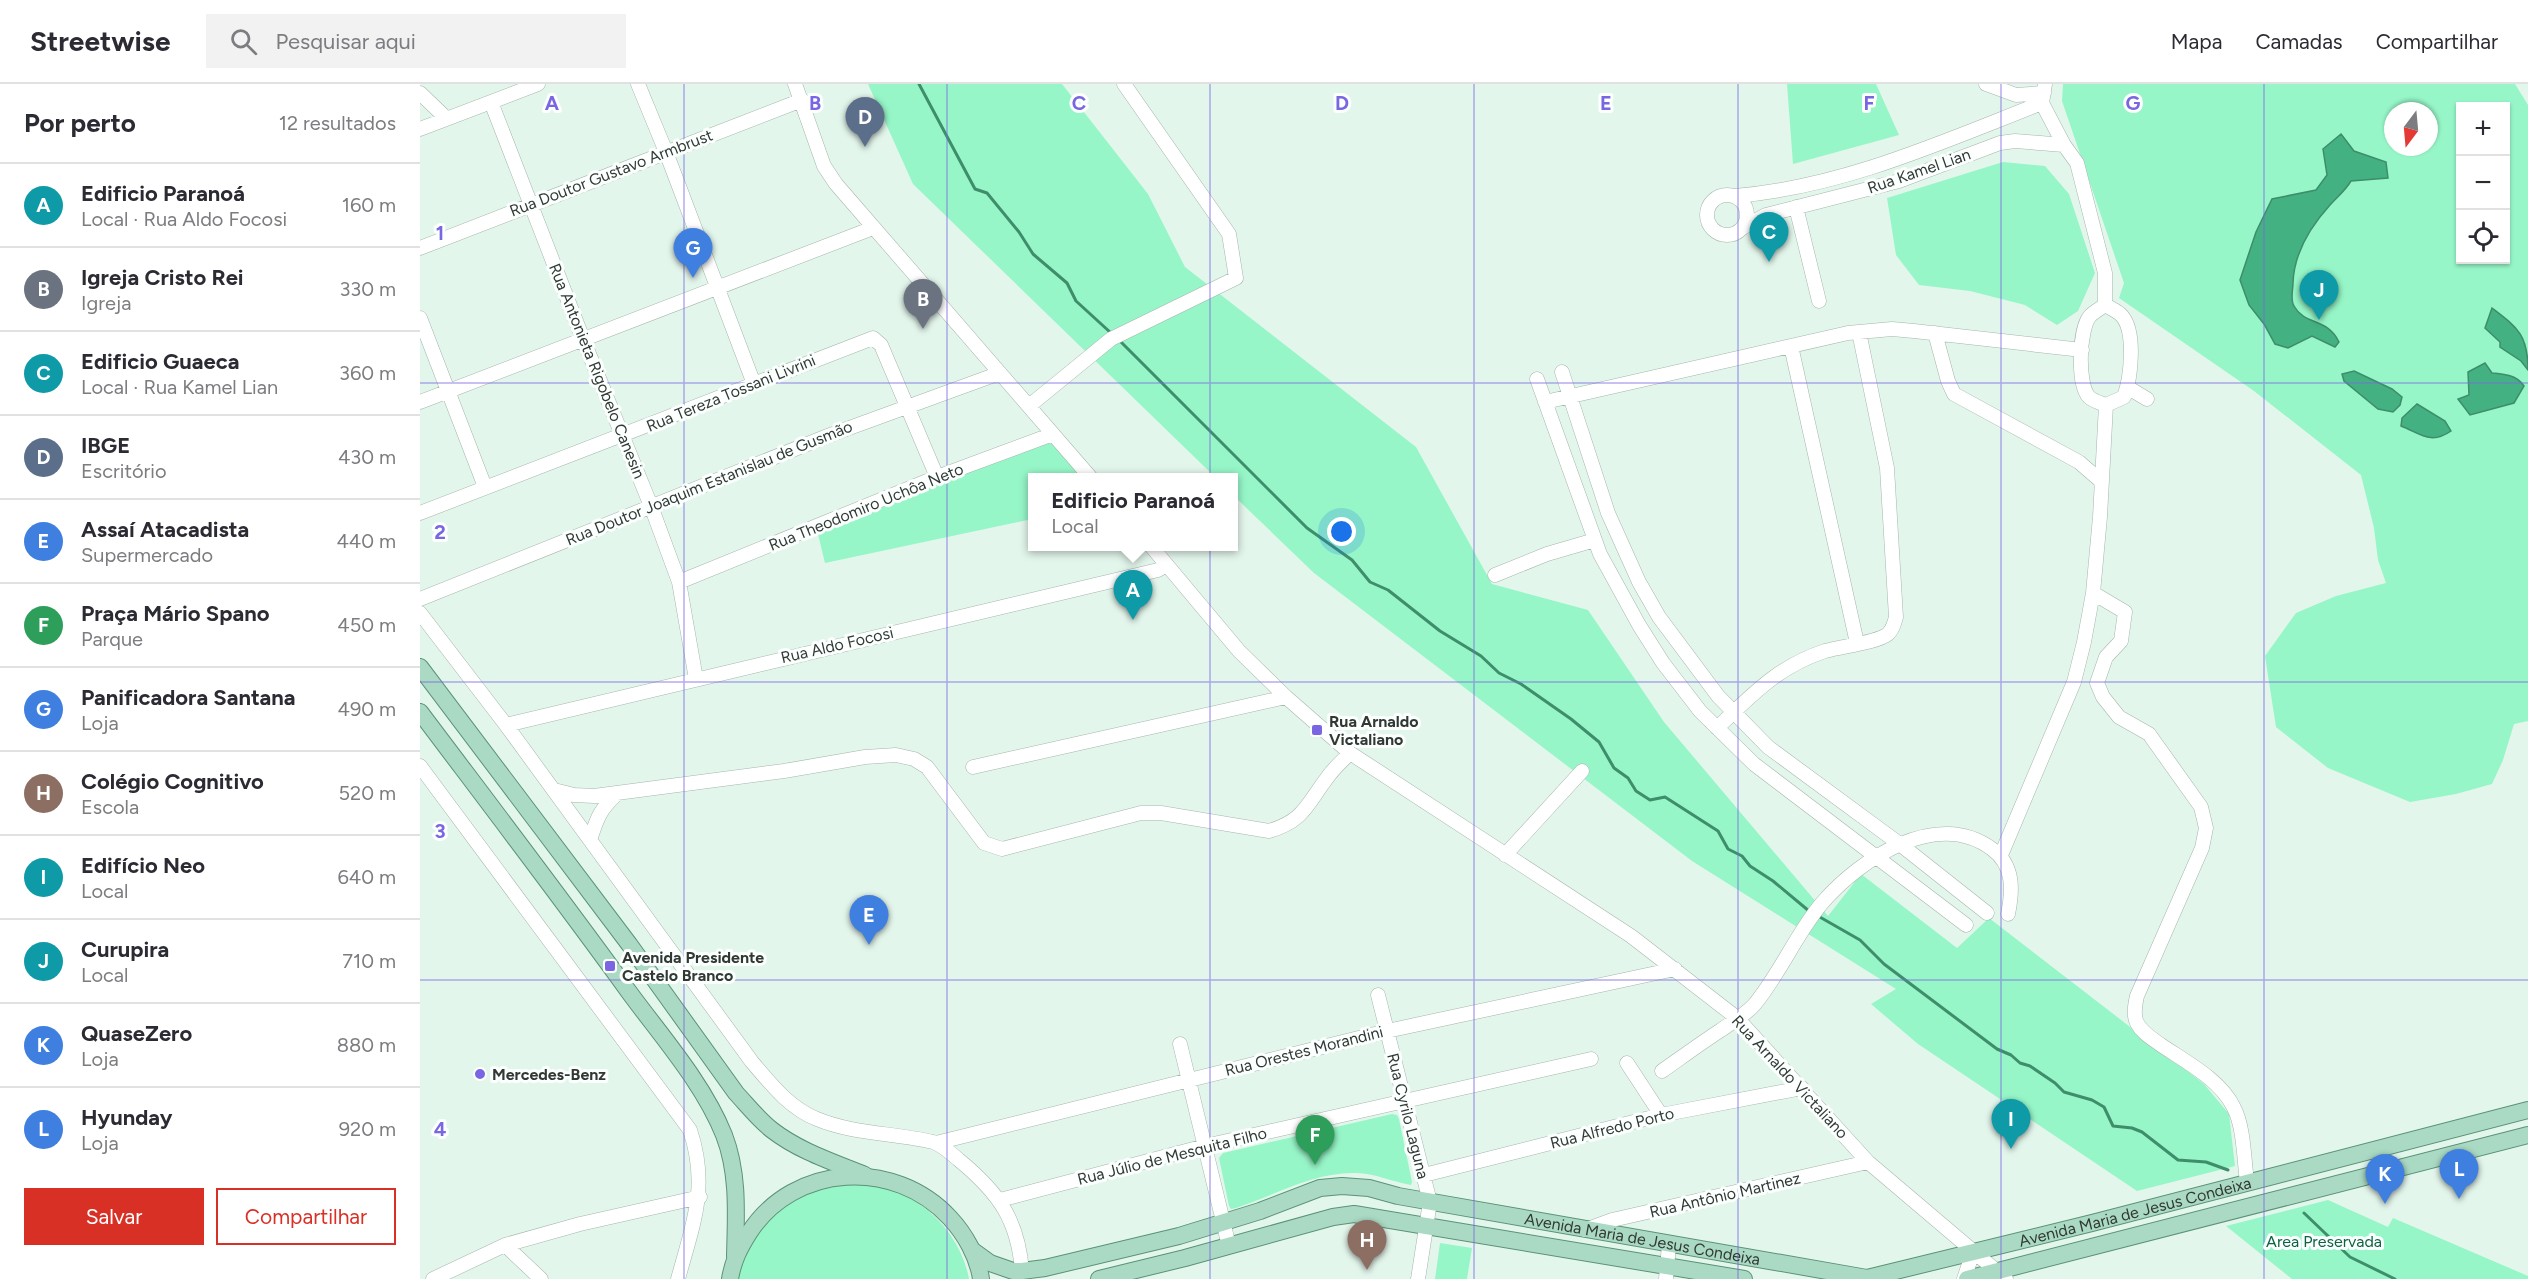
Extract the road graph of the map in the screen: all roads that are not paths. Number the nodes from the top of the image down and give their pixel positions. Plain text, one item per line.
1 (536, 84) edge
2 (638, 84) edge
3 (795, 84) edge
4 (1124, 84) edge
5 (1986, 84) edge
6 (420, 93) edge
7 (2044, 93) edge
8 (802, 100) junction
9 (491, 102) junction
10 (446, 118) junction
11 (420, 129) edge
12 (1961, 134) junction
13 (2064, 145) junction
14 (666, 152) junction
15 (1968, 153) junction
16 (1892, 162) junction
17 (1899, 181) junction
18 (1735, 196) junction
19 (530, 204) junction
20 (1796, 207) junction
21 (1744, 227) junction
22 (873, 228) junction
23 (420, 248) edge
24 (717, 288) junction
25 (1819, 301) dead end
26 (2105, 305) junction
27 (420, 318) edge
28 (1859, 332) junction
29 (1935, 333) junction
30 (583, 339) junction
31 (1791, 346) junction
32 (2082, 350) junction
33 (1562, 372) dead end
34 (1000, 374) junction
35 (1537, 380) dead end
36 (754, 384) junction
37 (2127, 387) junction
38 (448, 392) junction
39 (1570, 397) junction
40 (2147, 399) dead end
41 (420, 402) edge
42 (1545, 402) junction
43 (2106, 405) junction
44 (907, 406) junction
45 (1029, 406) junction
46 (1053, 434) junction
47 (623, 436) junction
48 (2103, 455) junction
49 (2079, 462) junction
50 (1087, 473) edge
51 (936, 477) junction
52 (2102, 482) junction
53 (485, 487) junction
54 (651, 506) junction
55 (420, 513) edge
56 (1595, 540) junction
57 (1155, 551) edge
58 (1167, 565) junction
59 (1495, 575) dead end
60 (679, 582) junction
61 (2093, 593) junction
62 (420, 599) edge
63 (420, 613) edge
64 (1857, 642) junction
65 (420, 667) edge
66 (696, 679) junction
67 (1286, 697) junction
68 (420, 712) edge
69 (1733, 713) junction
70 (506, 725) junction
71 (1717, 728) junction
72 (1350, 753) junction
73 (420, 766) edge
74 (973, 767) dead end
75 (1582, 771) dead end
76 (554, 790) junction
77 (618, 793) junction
78 (590, 840) junction
79 (1901, 845) junction
80 (1505, 855) junction
81 (2001, 855) junction
82 (1877, 856) junction
83 (1987, 913) dead end
84 (2008, 915) dead end
85 (1966, 925) dead end
86 (1675, 969) junction
87 (1378, 995) dead end
88 (1737, 1018) junction
89 (1387, 1031) junction
90 (1180, 1044) dead end
91 (1591, 1059) dead end
92 (1627, 1063) dead end
93 (1662, 1071) dead end
94 (1190, 1079) junction
95 (1802, 1088) junction
96 (1405, 1103) junction
97 (2528, 1110) edge
98 (1661, 1115) junction
99 (2528, 1135) edge
100 (936, 1143) junction
101 (1205, 1146) junction
102 (1868, 1162) junction
103 (865, 1175) junction
104 (1424, 1175) junction
105 (2247, 1182) junction
106 (700, 1197) junction
107 (1000, 1200) junction
108 (1430, 1202) junction
109 (2165, 1204) junction
110 (1222, 1223) junction
111 (2092, 1223) junction
112 (1426, 1225) junction
113 (2169, 1226) junction
114 (1583, 1230) junction
115 (505, 1245) junction
116 (1669, 1245) junction
117 (1229, 1246) junction
118 (2083, 1249) junction
119 (972, 1250) junction
120 (1973, 1252) junction
121 (735, 1256) junction
122 (1022, 1271) junction
123 (1666, 1272) edge
124 (1819, 1275) edge
125 (2002, 1275) edge
126 (433, 1279) edge
127 (541, 1279) edge
128 (678, 1279) edge
129 (730, 1279) edge
130 (981, 1279) edge
131 (1099, 1279) edge
132 (1418, 1279) edge
133 (1744, 1279) edge
134 (1965, 1279) edge

1 - 9 street
2 - 14 street
3 - 8 street
4 - 45 street
5 - 7 street
6 - 10 street
7 - 12 street, Rua Kamel Lian
7 - 13 street
8 - 14 street, Rua Doutor Gustavo Armbrust
8 - 22 street
9 - 10 street
9 - 19 street, Rua Antonieta Rigobelo Canesin
10 - 11 street
12 - 15 street
12 - 16 street, Rua Kamel Lian
13 - 15 street, Rua Kamel Lian
13 - 26 street
14 - 19 street, Rua Doutor Gustavo Armbrust
14 - 24 street
15 - 17 street, Rua Kamel Lian
16 - 17 street
16 - 18 street, Rua Kamel Lian
17 - 20 street, Rua Kamel Lian
18 - 21 street
18 - 21 street
19 - 23 street, Rua Doutor Gustavo Armbrust
19 - 30 street, Rua Antonieta Rigobelo Canesin
20 - 21 street, Rua Kamel Lian
20 - 25 street
22 - 24 street
22 - 34 street
24 - 30 street
24 - 36 street
26 - 32 street
26 - 37 street
27 - 38 street
28 - 29 street
28 - 31 street
28 - 64 street
29 - 32 street
29 - 49 street
30 - 38 street
30 - 47 street, Rua Antonieta Rigobelo Canesin
31 - 39 street
31 - 64 street
32 - 43 street
33 - 39 street
34 - 44 street, Rua Doutor Joaquim Estanislau de Gusmão
34 - 45 street
35 - 42 street
36 - 44 street, Rua Tereza Tossani Livrini
36 - 47 street, Rua Tereza Tossani Livrini
37 - 40 street
37 - 43 street
38 - 41 street
38 - 53 street
39 - 42 street
39 - 69 street
42 - 56 street
43 - 48 street
44 - 51 street
44 - 54 street, Rua Doutor Joaquim Estanislau de Gusmão
45 - 46 street
46 - 50 street
46 - 51 street, Rua Theodomiro Uchôa Neto
47 - 53 street, Rua Tereza Tossani Livrini
47 - 54 street, Rua Antonieta Rigobelo Canesin
48 - 49 street
48 - 52 street
49 - 52 street
51 - 60 street, Rua Theodomiro Uchôa Neto
52 - 61 street
53 - 55 street, Rua Tereza Tossani Livrini
54 - 60 street, Rua Antonieta Rigobelo Canesin
54 - 62 street, Rua Doutor Joaquim Estanislau de Gusmão
56 - 59 street
56 - 71 street
57 - 58 street, Rua Arnaldo Victaliano
58 - 66 street, Rua Aldo Focosi
58 - 67 street, Rua Arnaldo Victaliano
60 - 66 street, Rua Antonieta Rigobelo Canesin
61 - 81 street
61 - 105 street
63 - 70 street
64 - 69 street
65 - 103 main road
66 - 70 street, Rua Aldo Focosi
67 - 72 street, Rua Arnaldo Victaliano
67 - 74 street
68 - 121 main road
69 - 71 street
69 - 79 street
70 - 76 street
71 - 82 street
72 - 77 street
72 - 80 street, Rua Arnaldo Victaliano
73 - 106 street
75 - 80 street
76 - 77 street
76 - 78 street
77 - 78 street
78 - 100 street
79 - 81 street
79 - 82 street
79 - 83 street
80 - 86 street, Rua Arnaldo Victaliano
81 - 84 street
82 - 85 street
82 - 88 street
86 - 88 street, Rua Arnaldo Victaliano
86 - 89 street, Rua Orestes Morandini
87 - 89 street, Rua Cyrilo Laguna
88 - 93 street
88 - 95 street, Rua Arnaldo Victaliano
89 - 94 street, Rua Orestes Morandini
89 - 96 street, Rua Cyrilo Laguna
90 - 94 street
91 - 96 street, Rua Júlio de Mesquita Filho
92 - 98 street
94 - 100 street, Rua Orestes Morandini
94 - 101 street
95 - 98 street, Rua Alfredo Porto
95 - 102 street, Rua Arnaldo Victaliano
96 - 101 street, Rua Júlio de Mesquita Filho
96 - 104 street, Rua Cyrilo Laguna
97 - 105 main road, Avenida Maria de Jesus Condeixa
98 - 104 street, Rua Alfredo Porto
99 - 113 main road, Avenida Maria de Jesus Condeixa
100 - 107 street
101 - 107 street, Rua Júlio de Mesquita Filho
101 - 110 street
102 - 114 street, Rua Antônio Martinez
102 - 120 street, Rua Arnaldo Victaliano
103 - 119 main road
103 - 121 main road
104 - 108 street, Rua Cyrilo Laguna
105 - 109 main road, Avenida Maria de Jesus Condeixa
106 - 115 street
106 - 128 street
107 - 122 street
108 - 110 main road, Avenida Maria de Jesus Condeixa
108 - 112 street
108 - 114 main road, Avenida Maria de Jesus Condeixa
109 - 111 main road, Avenida Maria de Jesus Condeixa
109 - 113 main road
110 - 117 street
110 - 122 main road, Avenida Maria de Jesus Condeixa
111 - 118 main road
111 - 120 main road, Avenida Maria de Jesus Condeixa
112 - 117 main road, Avenida Maria de Jesus Condeixa
112 - 123 main road, Avenida Maria de Jesus Condeixa
112 - 132 street
113 - 118 main road, Avenida Maria de Jesus Condeixa
114 - 116 main road, Avenida Maria de Jesus Condeixa
115 - 126 street
115 - 127 street
116 - 123 street
116 - 124 main road, Avenida Maria de Jesus Condeixa
117 - 131 main road, Avenida Maria de Jesus Condeixa
118 - 125 main road, Avenida Maria de Jesus Condeixa
119 - 122 main road, Avenida Maria de Jesus Condeixa
119 - 130 main road
120 - 124 main road, Avenida Maria de Jesus Condeixa
120 - 125 street, Rua Arnaldo Victaliano
120 - 134 street
121 - 129 main road
123 - 133 main road, Avenida Maria de Jesus Condeixa
125 - 134 main road, Avenida Maria de Jesus Condeixa

